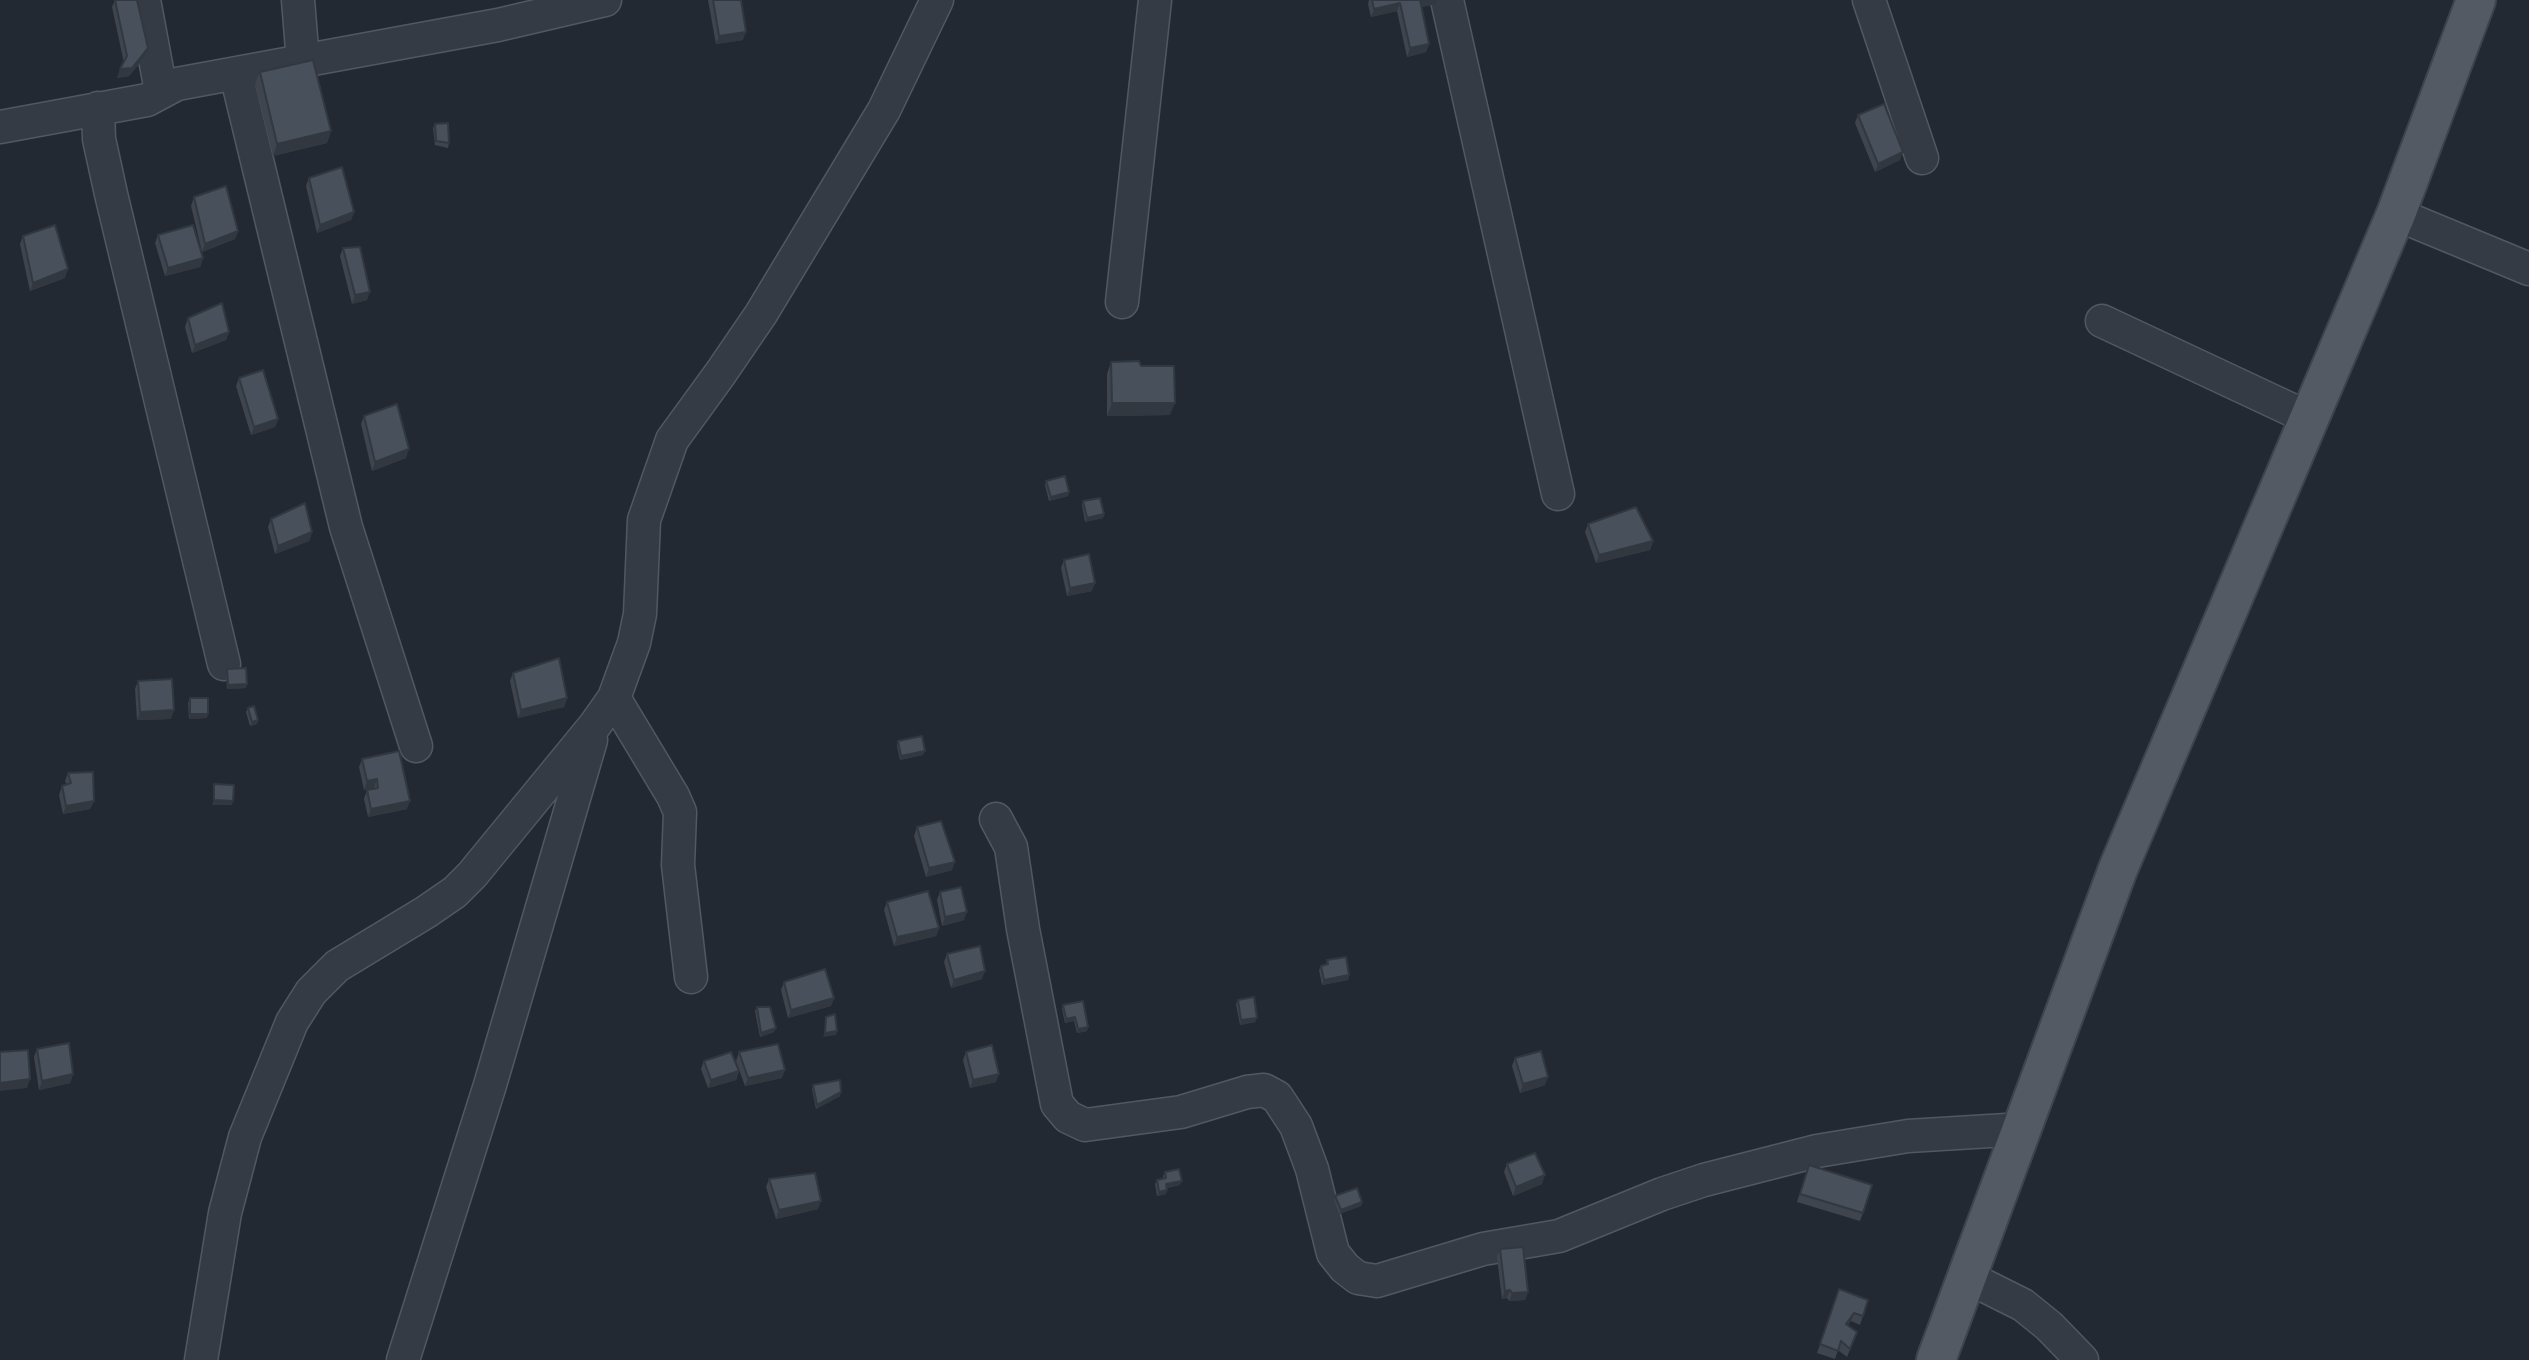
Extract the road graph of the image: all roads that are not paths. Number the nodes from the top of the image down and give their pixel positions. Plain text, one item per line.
1 (144, 0) edge
2 (298, 0) edge
3 (605, 0) edge
4 (937, 0) edge
5 (1155, 0) edge
6 (1447, 0) edge
7 (1870, 0) edge
8 (2476, 0) edge
9 (303, 62) junction
10 (236, 75) junction
11 (161, 92) junction
12 (99, 108) junction
13 (0, 127) edge
14 (1922, 158) dead end
15 (2396, 214) junction
16 (2529, 269) edge
17 (1122, 302) dead end
18 (2102, 321) dead end
19 (2311, 419) junction
20 (1558, 494) dead end
21 (224, 664) dead end
22 (614, 698) junction
23 (595, 725) junction
24 (416, 746) dead end
25 (996, 819) dead end
26 (691, 977) dead end
27 (2023, 1129) junction
28 (1967, 1277) junction
29 (201, 1360) edge
30 (404, 1360) edge
31 (1936, 1360) edge
32 (2082, 1360) edge

1 - 11 street
2 - 9 street
3 - 9 street
4 - 22 street
5 - 17 street
6 - 20 street
7 - 14 street
8 - 15 main road
9 - 10 street
10 - 11 street
10 - 24 street
11 - 12 street
12 - 13 street
12 - 21 street
15 - 16 street
15 - 19 main road
18 - 19 street
19 - 27 main road
22 - 23 street
22 - 26 street
23 - 29 street
23 - 30 street
25 - 27 street
27 - 28 main road
28 - 31 main road
28 - 32 street

